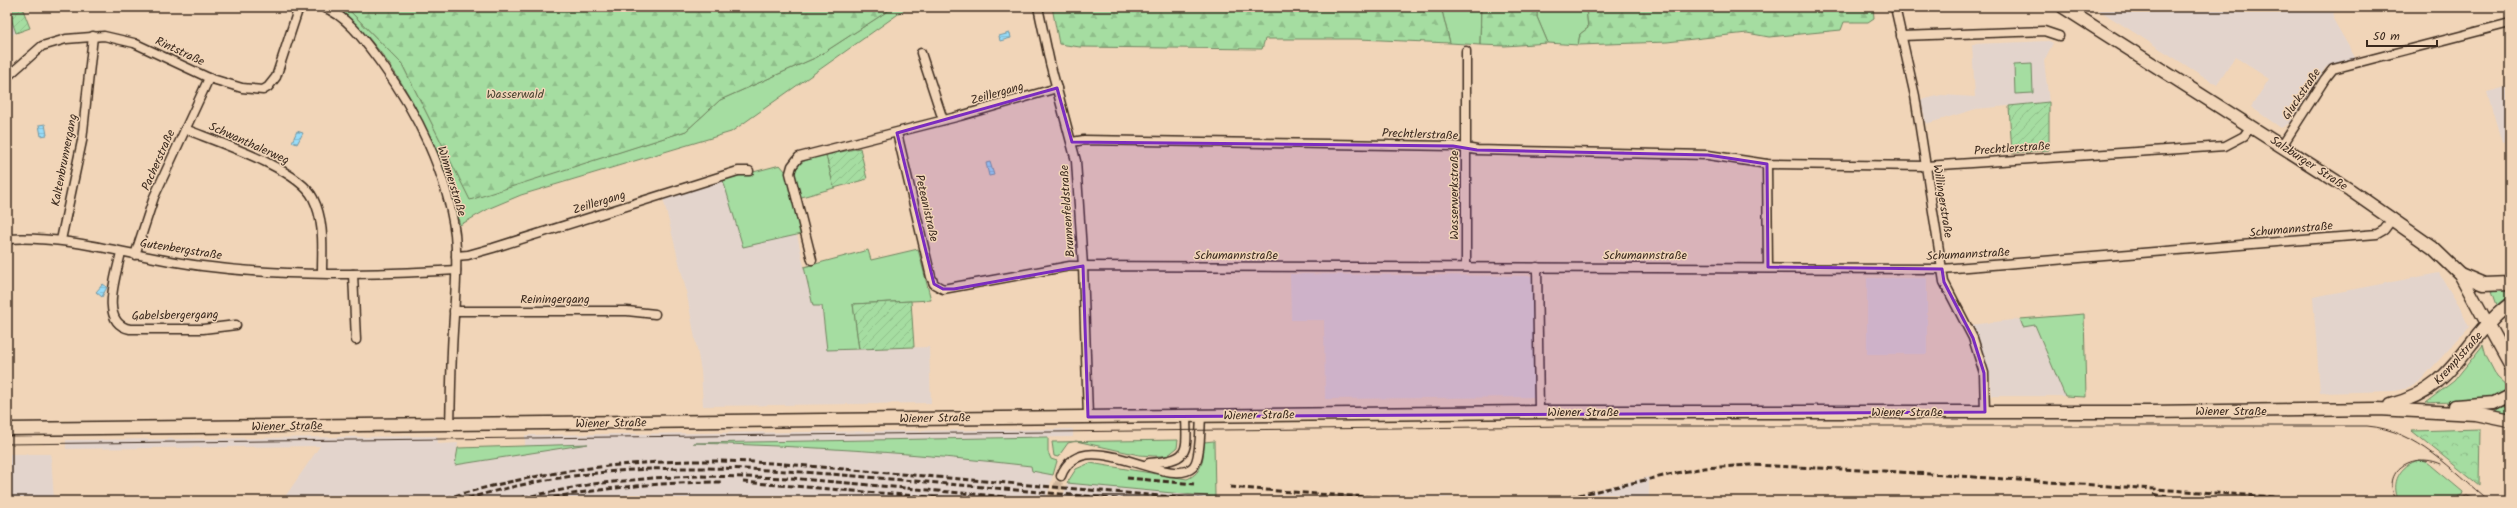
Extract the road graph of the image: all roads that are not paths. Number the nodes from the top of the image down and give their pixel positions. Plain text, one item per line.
1 (299, 7) edge
2 (323, 7) edge
3 (1038, 7) edge
4 (1895, 7) edge
5 (2063, 7) edge
6 (2510, 23) edge
7 (93, 36) junction
8 (1901, 36) junction
9 (2059, 36) dead end
10 (1466, 52) dead end
11 (921, 53) dead end
12 (7, 77) edge
13 (209, 78) junction
14 (1056, 88) junction
15 (943, 120) junction
16 (2250, 126) junction
17 (185, 129) junction
18 (897, 132) junction
19 (1072, 142) junction
20 (2282, 146) junction
21 (1466, 148) junction
22 (1768, 164) junction
23 (1926, 166) junction
24 (749, 171) dead end
25 (2393, 218) junction
26 (7, 239) edge
27 (61, 240) junction
28 (121, 252) junction
29 (135, 255) junction
30 (456, 256) junction
31 (812, 260) dead end
32 (1083, 266) junction
33 (1466, 267) junction
34 (1537, 267) junction
35 (1768, 267) junction
36 (1942, 269) junction
37 (456, 270) junction
38 (322, 273) junction
39 (353, 274) junction
40 (2460, 274) junction
41 (2510, 283) edge
42 (938, 288) joint
43 (2510, 304) edge
44 (454, 311) junction
45 (655, 314) dead end
46 (236, 324) dead end
47 (2488, 325) junction
48 (356, 340) dead end
49 (2510, 365) edge
50 (2510, 395) edge
51 (2377, 409) junction
52 (2422, 410) junction
53 (1539, 412) junction
54 (1985, 412) junction
55 (1186, 416) junction
56 (1201, 416) junction
57 (1088, 417) junction
58 (2510, 421) edge
59 (450, 425) junction
60 (7, 429) edge
61 (1143, 464) junction
62 (1061, 476) tunnel mouth

1 - 13 street, Rintstraße
2 - 30 street, Wimmerstraße
3 - 14 street, Brunnenfeldstraße
4 - 8 street, Willingerstraße
5 - 16 main road, Salzburger Straße
6 - 20 street, Gluckstraße
7 - 12 street, Rintstraße
7 - 13 street, Rintstraße
7 - 27 street, Kaltenbrunnergang
8 - 9 street
8 - 23 street, Willingerstraße
10 - 21 street, Wasserwerkstraße
11 - 15 street
13 - 17 street, Pacherstraße
14 - 15 street, Zeillergang
14 - 19 street, Brunnenfeldstraße
15 - 18 street, Zeillergang
16 - 20 main road, Salzburger Straße
16 - 23 street, Prechtlerstraße
17 - 29 street, Pacherstraße
17 - 38 street, Schwanthalerweg
18 - 31 street, Zeillergang
18 - 42 street, Peteanistraße
19 - 21 street, Prechtlerstraße
19 - 32 street, Brunnenfeldstraße
20 - 25 main road, Salzburger Straße
21 - 22 street, Prechtlerstraße
21 - 33 street, Wasserwerkstraße
22 - 23 street, Prechtlerstraße
22 - 35 street
23 - 36 street, Willingerstraße
24 - 30 street, Zeillergang
25 - 36 street, Schumannstraße
25 - 40 main road, Salzburger Straße
26 - 27 street, Gutenbergstraße
27 - 28 street, Gutenbergstraße
28 - 29 street, Gutenbergstraße
28 - 46 street, Gabelsbergergang
29 - 38 street, Gutenbergstraße
30 - 37 street, Wimmerstraße
32 - 33 street, Schumannstraße
32 - 42 street, Schumannstraße
32 - 57 street, Brunnenfeldstraße
33 - 34 street, Schumannstraße
34 - 35 street, Schumannstraße
34 - 53 street
35 - 36 street, Schumannstraße
36 - 54 street, Willingerstraße
37 - 39 street, Gutenbergstraße
37 - 44 street, Wimmerstraße
38 - 39 street, Gutenbergstraße
39 - 48 street
40 - 41 main road
40 - 47 main road, Salzburger Straße
43 - 47 main road, Kremplstraße
44 - 45 street, Reiningergang
44 - 59 street, Wimmerstraße
47 - 49 main road, Salzburger Straße
47 - 51 main road, Kremplstraße
50 - 52 main road
51 - 52 main road, Wiener Straße
51 - 54 main road, Wiener Straße
52 - 58 main road, Wiener Straße
53 - 54 main road, Wiener Straße
53 - 56 main road, Wiener Straße
55 - 56 main road, Wiener Straße
55 - 57 main road, Wiener Straße
55 - 61 street
56 - 61 street
57 - 59 main road, Wiener Straße
59 - 60 main road, Wiener Straße
61 - 62 street

